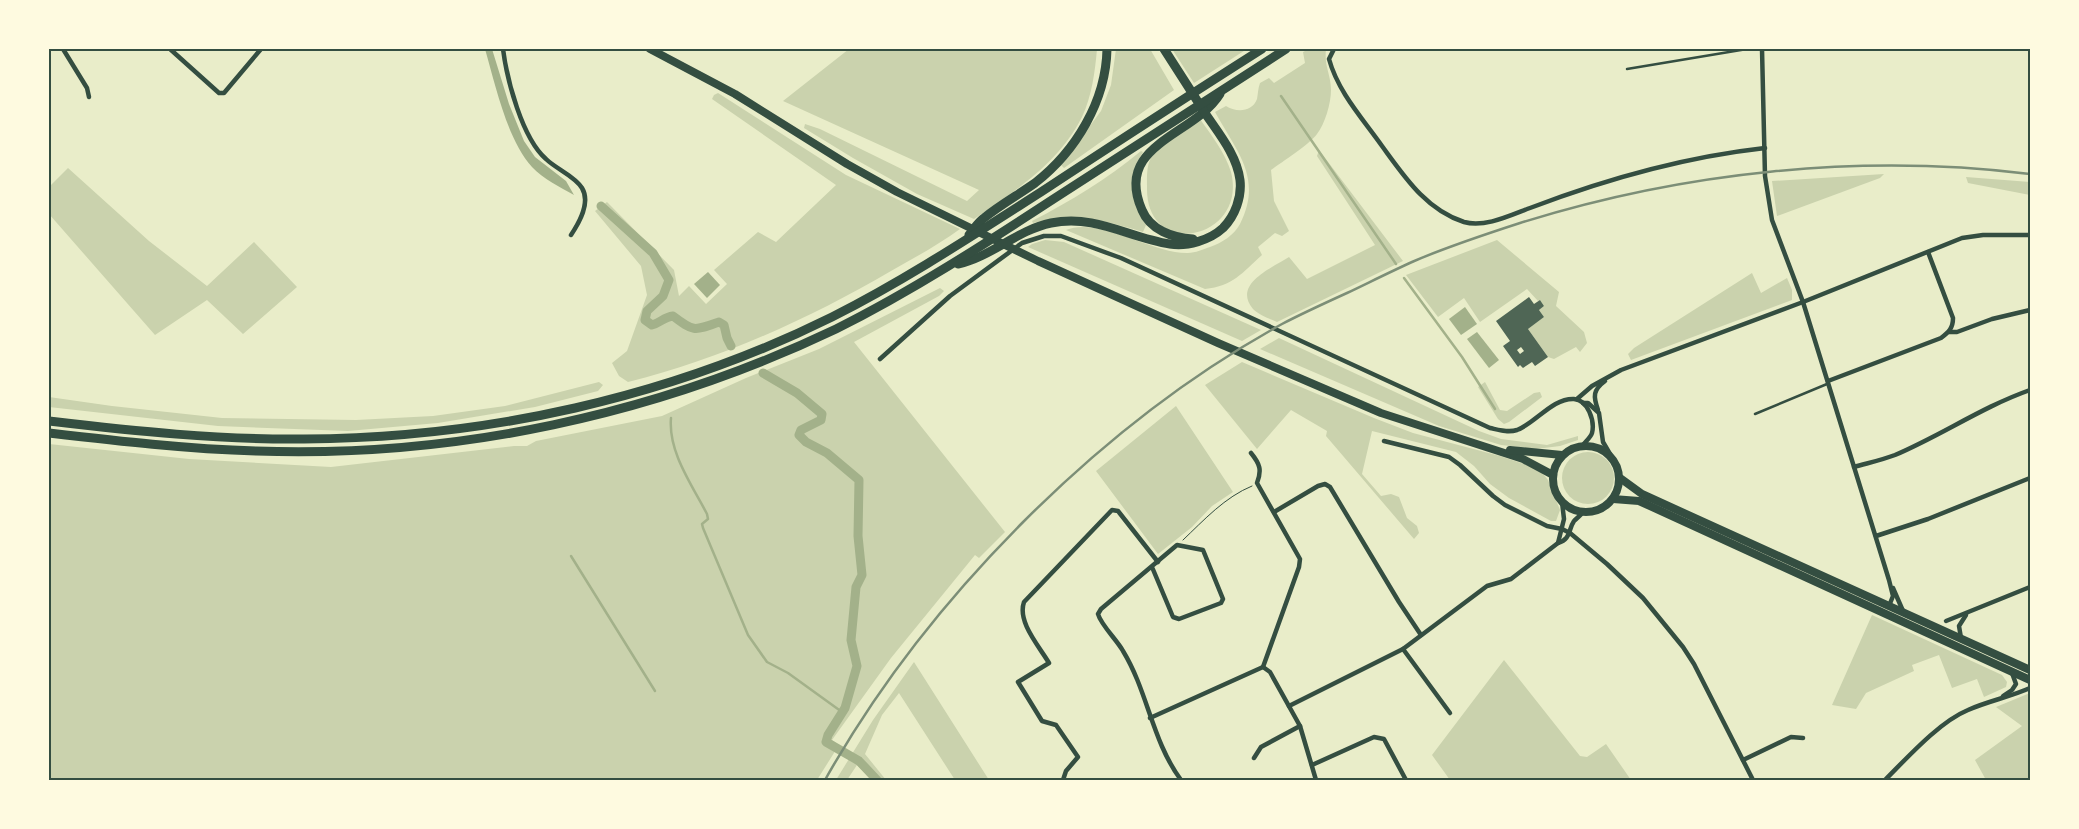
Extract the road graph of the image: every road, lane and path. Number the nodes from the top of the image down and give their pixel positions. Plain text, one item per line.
1 (63, 49) edge
2 (170, 49) edge
3 (261, 49) edge
4 (503, 49) edge
5 (650, 49) edge
6 (1107, 49) edge
7 (1164, 49) edge
8 (1262, 49) edge
9 (1286, 49) edge
10 (1334, 49) edge
11 (1746, 49) edge
12 (1762, 49) edge
13 (1627, 69) dead end
14 (1222, 91) junction
15 (89, 96) dead end
16 (1765, 148) junction
17 (571, 235) dead end
18 (2030, 235) edge
19 (1203, 240) junction
20 (963, 242) junction
21 (1928, 252) junction
22 (950, 266) junction
23 (1803, 302) junction
24 (2030, 310) edge
25 (1949, 332) junction
26 (880, 359) dead end
27 (1621, 370) junction
28 (1828, 382) junction
29 (2030, 390) edge
30 (1577, 399) junction
31 (1583, 402) junction
32 (1599, 414) junction
33 (1755, 414) dead end
34 (49, 421) edge
35 (49, 433) edge
36 (1384, 441) dead end
37 (1583, 445) junction
38 (1491, 448) junction
39 (1251, 453) dead end
40 (1610, 454) junction
41 (1562, 455) junction
42 (1854, 467) junction
43 (1553, 475) junction
44 (1620, 478) junction
45 (2030, 478) edge
46 (1257, 483) junction
47 (1612, 500) junction
48 (1562, 502) junction
49 (1274, 512) junction
50 (1583, 512) junction
51 (1562, 529) junction
52 (1570, 533) junction
53 (1876, 536) junction
54 (1558, 543) junction
55 (1177, 545) junction
56 (1158, 562) junction
57 (1152, 567) junction
58 (1889, 580) junction
59 (2030, 587) edge
60 (1889, 606) junction
61 (1968, 612) junction
62 (1905, 613) junction
63 (1946, 621) dead end
64 (1421, 635) junction
65 (1961, 638) junction
66 (1403, 648) junction
67 (1263, 667) junction
68 (2030, 670) edge
69 (2011, 671) junction
70 (2030, 680) edge
71 (2030, 688) edge
72 (2000, 698) junction
73 (1289, 706) junction
74 (1450, 713) dead end
75 (1150, 718) junction
76 (1300, 726) junction
77 (1803, 738) dead end
78 (1254, 758) dead end
79 (1743, 760) junction
80 (1312, 765) junction
81 (1063, 780) edge
82 (1181, 780) edge
83 (1316, 780) edge
84 (1406, 780) edge
85 (1753, 780) edge
86 (1885, 780) edge

1 - 15 street
2 - 3 street
4 - 17 street
5 - 38 main road
6 - 20 highway
7 - 19 highway
8 - 20 highway
9 - 14 highway
10 - 16 street
11 - 13 lane
12 - 16 street
14 - 19 highway
14 - 22 highway
16 - 23 street
18 - 21 street
19 - 22 highway
20 - 34 highway
21 - 23 street
21 - 25 street
22 - 35 highway
23 - 27 street
23 - 28 street
24 - 25 street
25 - 28 street
26 - 30 street
27 - 30 street
27 - 32 street
28 - 33 lane
28 - 42 street
29 - 42 street
30 - 31 street
31 - 32 street
31 - 37 street
32 - 40 street
36 - 51 street
37 - 40 main road
37 - 41 main road
38 - 41 main road
38 - 43 main road
39 - 46 street
40 - 44 main road
41 - 43 main road
42 - 53 street
43 - 48 main road
44 - 47 main road
44 - 60 main road
45 - 53 street
46 - 49 street
46 - 55 path
47 - 50 main road
47 - 69 main road
48 - 50 main road
48 - 51 street
49 - 64 street
49 - 67 street
50 - 52 street
51 - 52 street
51 - 54 street
52 - 54 street
52 - 79 street
53 - 58 street
54 - 64 street
55 - 56 street
55 - 57 street
56 - 57 street
56 - 81 street
57 - 75 street
58 - 60 street
58 - 62 street
59 - 61 street
60 - 62 main road
61 - 63 street
61 - 65 street
62 - 65 main road
64 - 66 street
65 - 68 main road
66 - 73 street
66 - 74 street
67 - 73 street
67 - 75 street
69 - 70 main road
69 - 72 street
71 - 72 street
72 - 86 street
73 - 76 street
75 - 82 street
76 - 78 street
76 - 80 street
77 - 79 street
79 - 85 street
80 - 83 street
80 - 84 street

